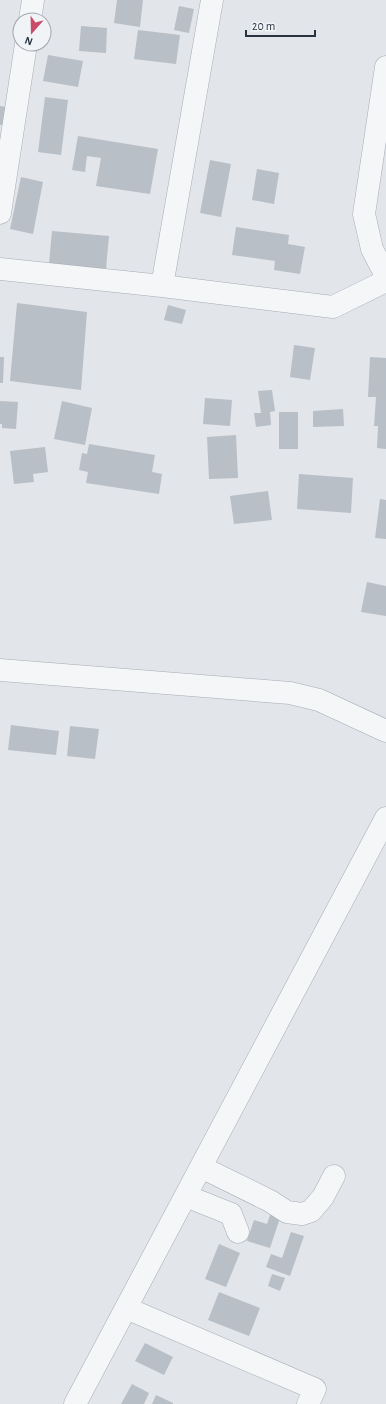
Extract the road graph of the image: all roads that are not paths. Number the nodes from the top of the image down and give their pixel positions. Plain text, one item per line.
1 (33, 0) edge
2 (212, 0) edge
3 (31, 12) edge
4 (25, 52) edge
5 (386, 67) edge
6 (0, 213) edge
7 (0, 269) edge
8 (386, 276) edge
9 (386, 280) edge
10 (162, 286) junction
11 (0, 670) edge
12 (386, 731) edge
13 (386, 818) edge
14 (201, 1168) junction
15 (334, 1176) dead end
16 (186, 1196) junction
17 (238, 1232) dead end
18 (126, 1308) junction
19 (75, 1404) edge
20 (308, 1404) edge

1 - 3 street
2 - 10 street
4 - 6 street
5 - 8 street
7 - 10 street
9 - 10 street
11 - 12 street
13 - 14 street
14 - 15 street
14 - 16 street
16 - 17 street
16 - 18 street
18 - 19 street
18 - 20 street

